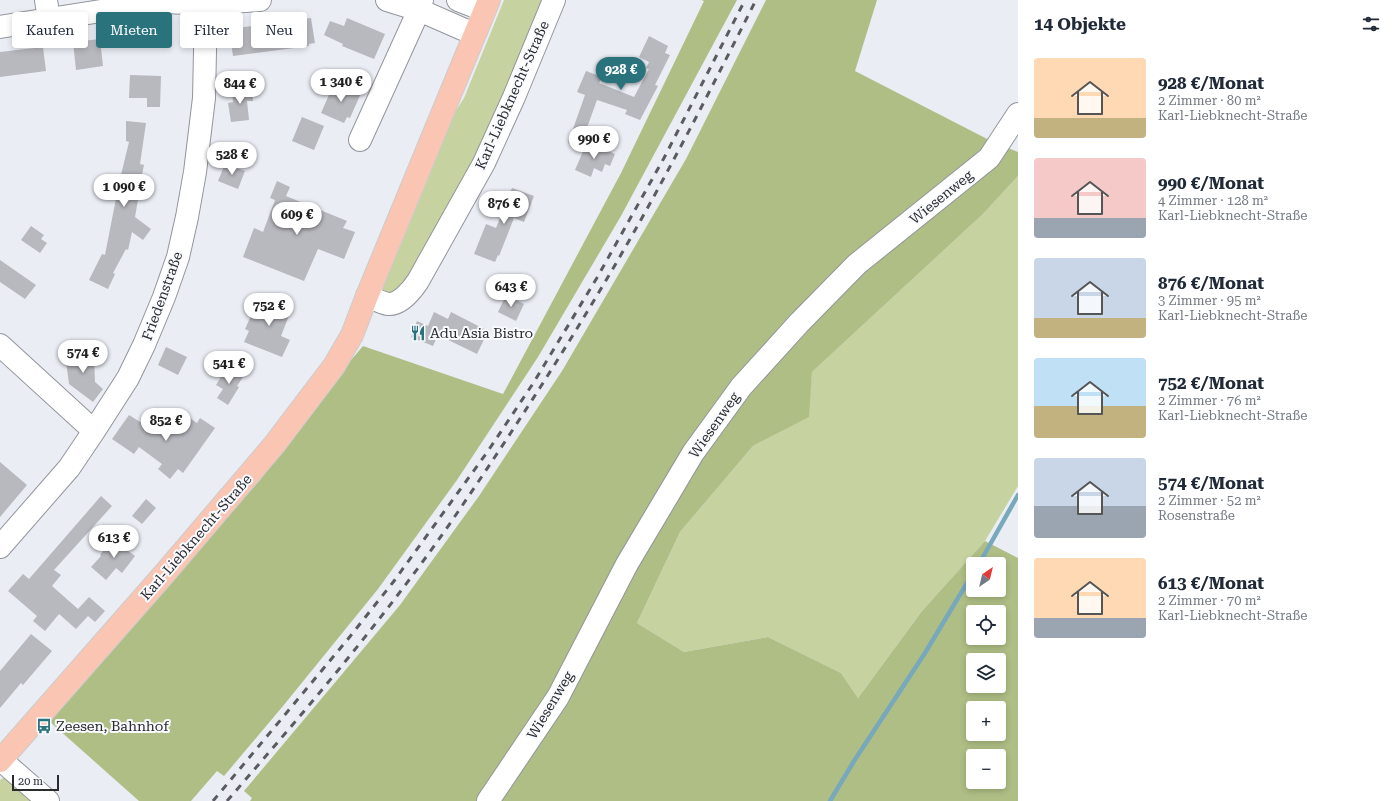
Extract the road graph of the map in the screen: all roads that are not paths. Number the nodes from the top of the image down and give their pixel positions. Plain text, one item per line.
1 (260, 0) edge
2 (387, 0) edge
3 (458, 0) edge
4 (554, 0) edge
5 (168, 1) edge
6 (207, 2) edge
7 (420, 5) edge
8 (486, 5) edge
9 (47, 10) edge
10 (0, 27) edge
11 (474, 34) junction
12 (1018, 114) edge
13 (360, 140) dead end
14 (366, 296) junction
15 (0, 345) edge
16 (94, 431) junction
17 (0, 547) edge
18 (0, 761) edge
19 (48, 801) edge
20 (488, 801) edge

1 - 6 street
2 - 7 street
3 - 8 street
4 - 14 street, Karl-Liebknecht-Straße
5 - 6 street
5 - 9 street
6 - 16 street, Friedenstraße
7 - 11 street
7 - 13 street
8 - 11 main road, Karl-Liebknecht-Straße
9 - 10 street
11 - 14 main road, Karl-Liebknecht-Straße
12 - 20 street, Wiesenweg
14 - 18 main road, Karl-Liebknecht-Straße
15 - 16 street
16 - 17 street, Friedenstraße
18 - 19 street

